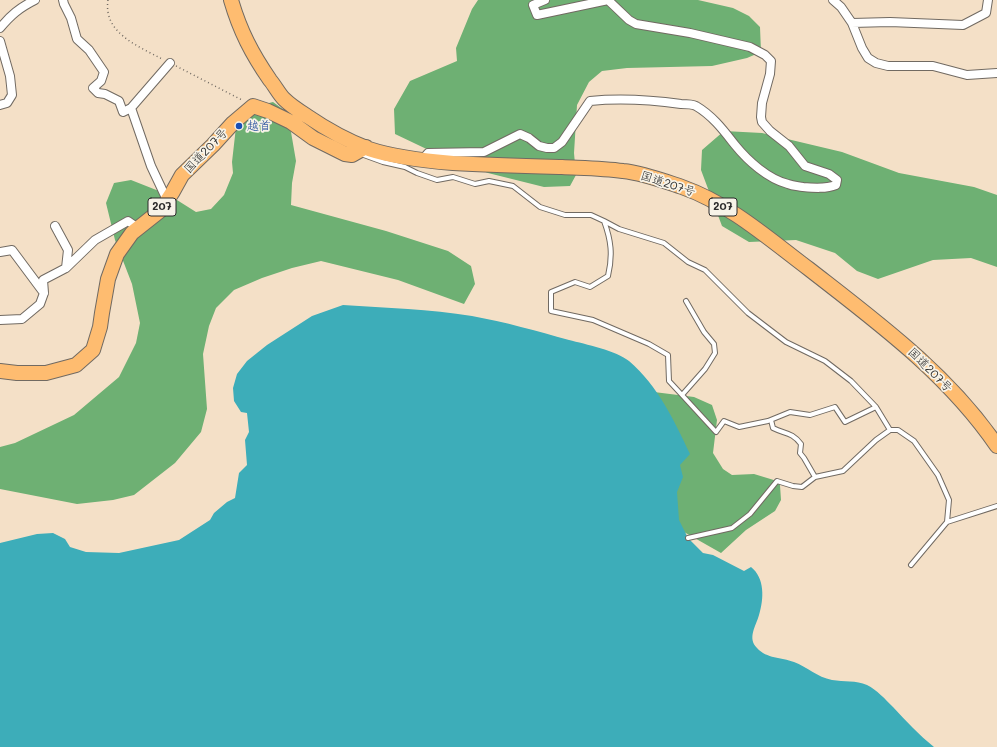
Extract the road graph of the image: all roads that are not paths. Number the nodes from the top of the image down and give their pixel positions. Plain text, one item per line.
1 (36, 0) edge
2 (63, 0) edge
3 (231, 0) edge
4 (545, 0) edge
5 (833, 0) edge
6 (988, 0) edge
7 (852, 23) junction
8 (0, 28) edge
9 (0, 41) edge
10 (170, 63) dead end
11 (997, 73) edge
12 (0, 105) edge
13 (131, 108) junction
14 (361, 150) junction
15 (422, 160) junction
16 (167, 200) junction
17 (604, 220) junction
18 (55, 226) dead end
19 (138, 228) junction
20 (0, 252) edge
21 (66, 268) junction
22 (44, 293) junction
23 (686, 301) dead end
24 (0, 320) edge
25 (0, 371) edge
26 (682, 395) junction
27 (876, 407) junction
28 (771, 420) junction
29 (890, 430) junction
30 (997, 446) edge
31 (815, 477) junction
32 (997, 506) edge
33 (947, 522) junction
34 (688, 538) dead end
35 (911, 565) dead end

1 - 8 street
2 - 13 street
3 - 14 highway, 国道207号 / 207
4 - 15 street
5 - 7 street
6 - 7 street
7 - 11 street
9 - 12 street
10 - 13 street
13 - 16 street
14 - 15 highway, 国道207号 / 207
14 - 16 highway, 国道207号 / 207
14 - 17 lane
15 - 30 highway, 国道207号 / 207
16 - 19 highway, 国道207号 / 207
17 - 26 lane
17 - 27 lane
18 - 21 street
19 - 21 street
19 - 25 highway, 国道207号 / 207
20 - 22 street
21 - 22 street
22 - 24 street
23 - 26 lane
26 - 28 lane
27 - 28 lane
27 - 29 lane
28 - 31 lane
29 - 31 lane
29 - 33 lane
31 - 34 lane
32 - 33 lane
33 - 35 lane

